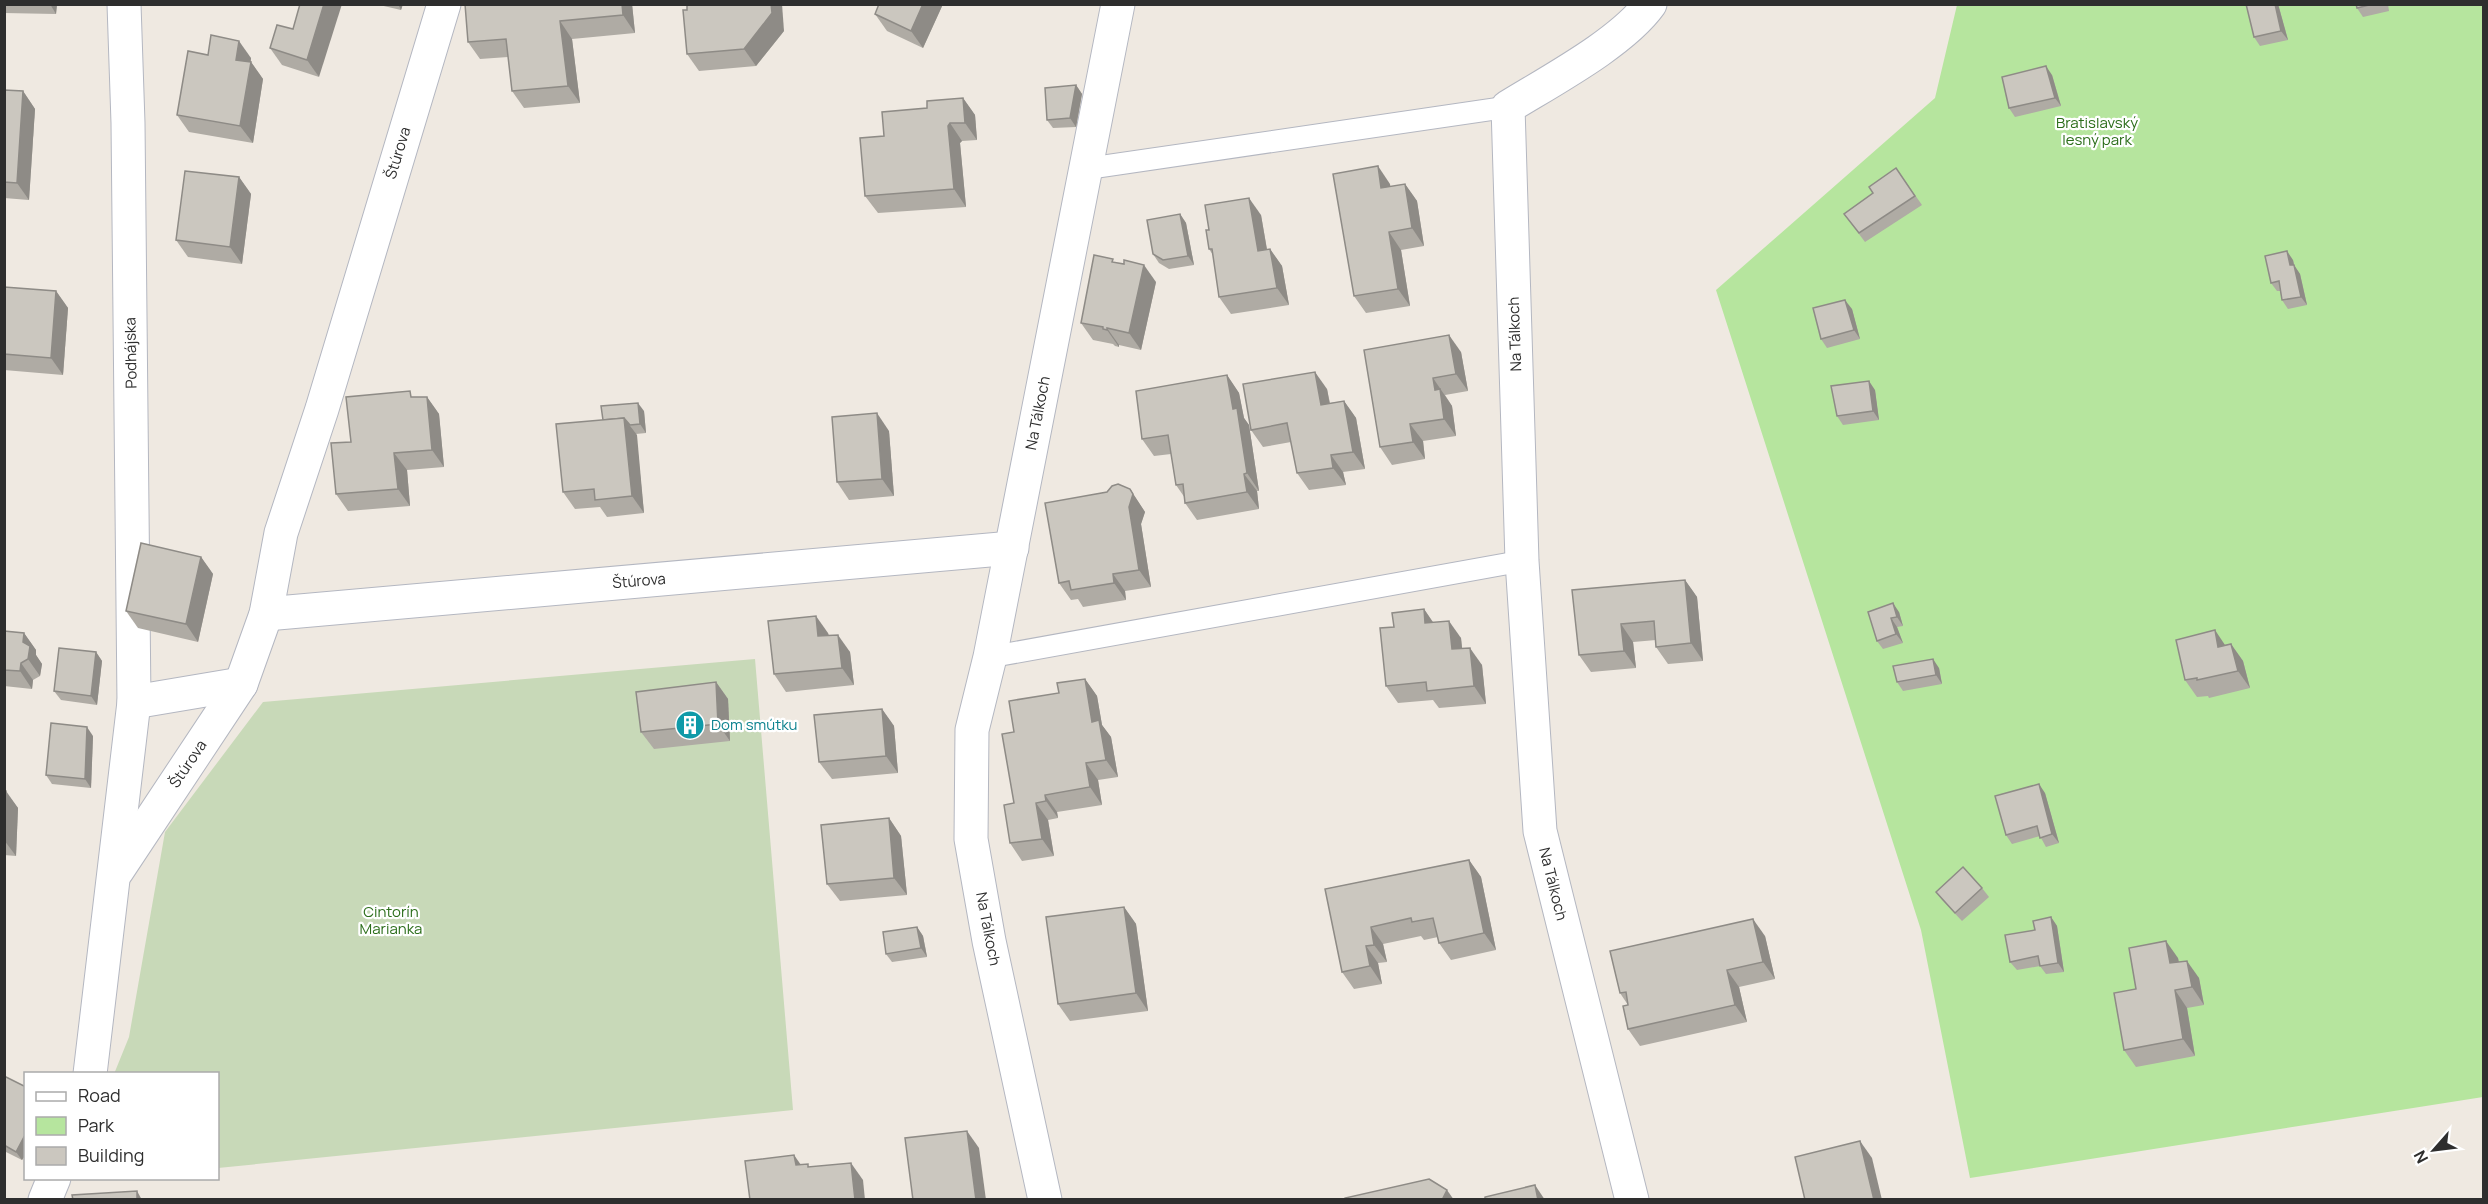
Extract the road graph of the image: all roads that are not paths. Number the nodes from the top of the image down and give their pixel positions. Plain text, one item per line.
1 (124, 4) edge
2 (444, 4) edge
3 (1118, 4) edge
4 (1650, 4) edge
5 (1508, 107) junction
6 (1084, 169) junction
7 (1012, 548) junction
8 (1522, 561) junction
9 (266, 614) junction
10 (990, 657) junction
11 (241, 684) junction
12 (134, 702) junction
13 (114, 876) junction
14 (90, 1072) edge
15 (54, 1180) edge
16 (45, 1200) edge
17 (1045, 1200) edge
18 (1632, 1200) edge

1 - 12 street, Podhájska
2 - 9 street, Štúrova
3 - 6 street, Na Tálkoch
4 - 5 street
5 - 6 lane
5 - 8 street, Na Tálkoch
6 - 7 street, Na Tálkoch
7 - 9 street, Štúrova
7 - 10 street, Na Tálkoch
8 - 10 lane
8 - 18 street, Na Tálkoch
9 - 11 street, Štúrova
10 - 17 street, Na Tálkoch
11 - 12 street
11 - 13 street, Štúrova
12 - 13 street, Štúrova
13 - 14 street, Štúrova
15 - 16 street

